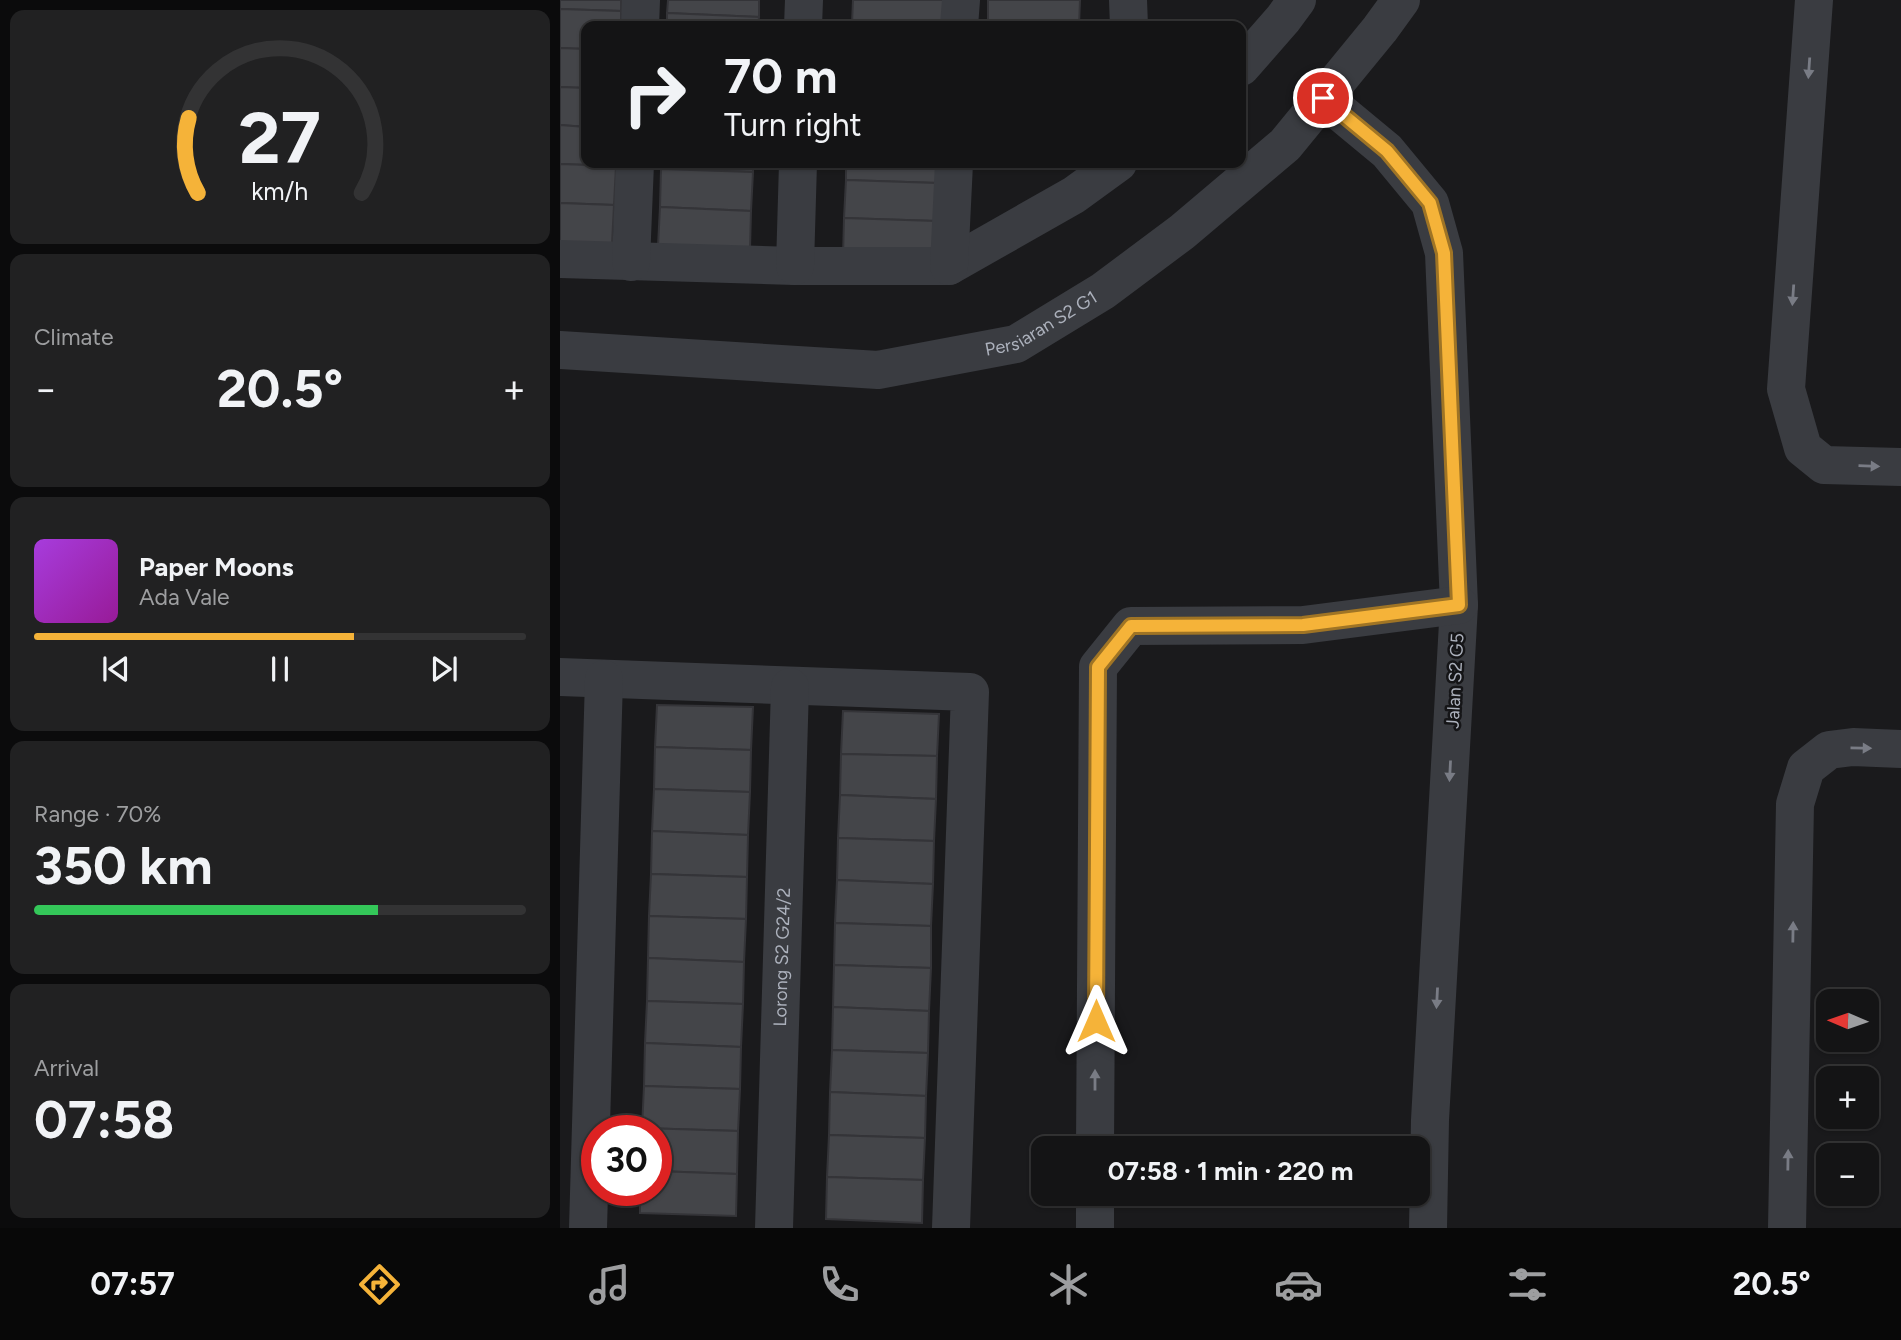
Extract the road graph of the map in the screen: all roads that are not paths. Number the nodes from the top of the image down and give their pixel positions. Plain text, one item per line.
1 (641, 0) edge
2 (804, 0) edge
3 (961, 0) edge
4 (1128, 0) edge
5 (1401, 0) edge
6 (1814, 0) edge
7 (1288, 6) edge
8 (640, 21) edge
9 (803, 21) edge
10 (960, 21) edge
11 (1129, 21) edge
12 (1246, 61) edge
13 (1323, 98) junction
14 (635, 168) edge
15 (798, 168) edge
16 (954, 168) edge
17 (1111, 168) edge
18 (560, 259) edge
19 (631, 262) junction
20 (795, 266) junction
21 (949, 266) junction
22 (560, 350) edge
23 (1901, 467) edge
24 (1459, 605) junction
25 (560, 677) edge
26 (604, 679) junction
27 (790, 687) junction
28 (1901, 749) edge
29 (1095, 1136) edge
30 (1095, 1206) edge
31 (587, 1228) edge
32 (775, 1228) edge
33 (951, 1228) edge
34 (1095, 1228) edge
35 (1428, 1228) edge
36 (1787, 1228) edge

1 - 8 street
2 - 9 street
3 - 10 street
4 - 11 street
5 - 13 street, Persiaran S2 G1
6 -> 23 street
7 - 12 street
13 - 22 street, Persiaran S2 G1
13 - 24 street, Jalan S2 G5
14 - 19 street
15 - 20 street
16 - 21 street
17 - 21 street
18 - 19 street
19 - 20 street
20 - 21 street
29 -> 24 street
24 -> 35 street, Jalan S2 G5
25 - 26 street
26 - 27 street
26 - 31 street
27 - 32 street, Lorong S2 G24/2
27 - 33 street
36 -> 28 street
30 - 34 street

